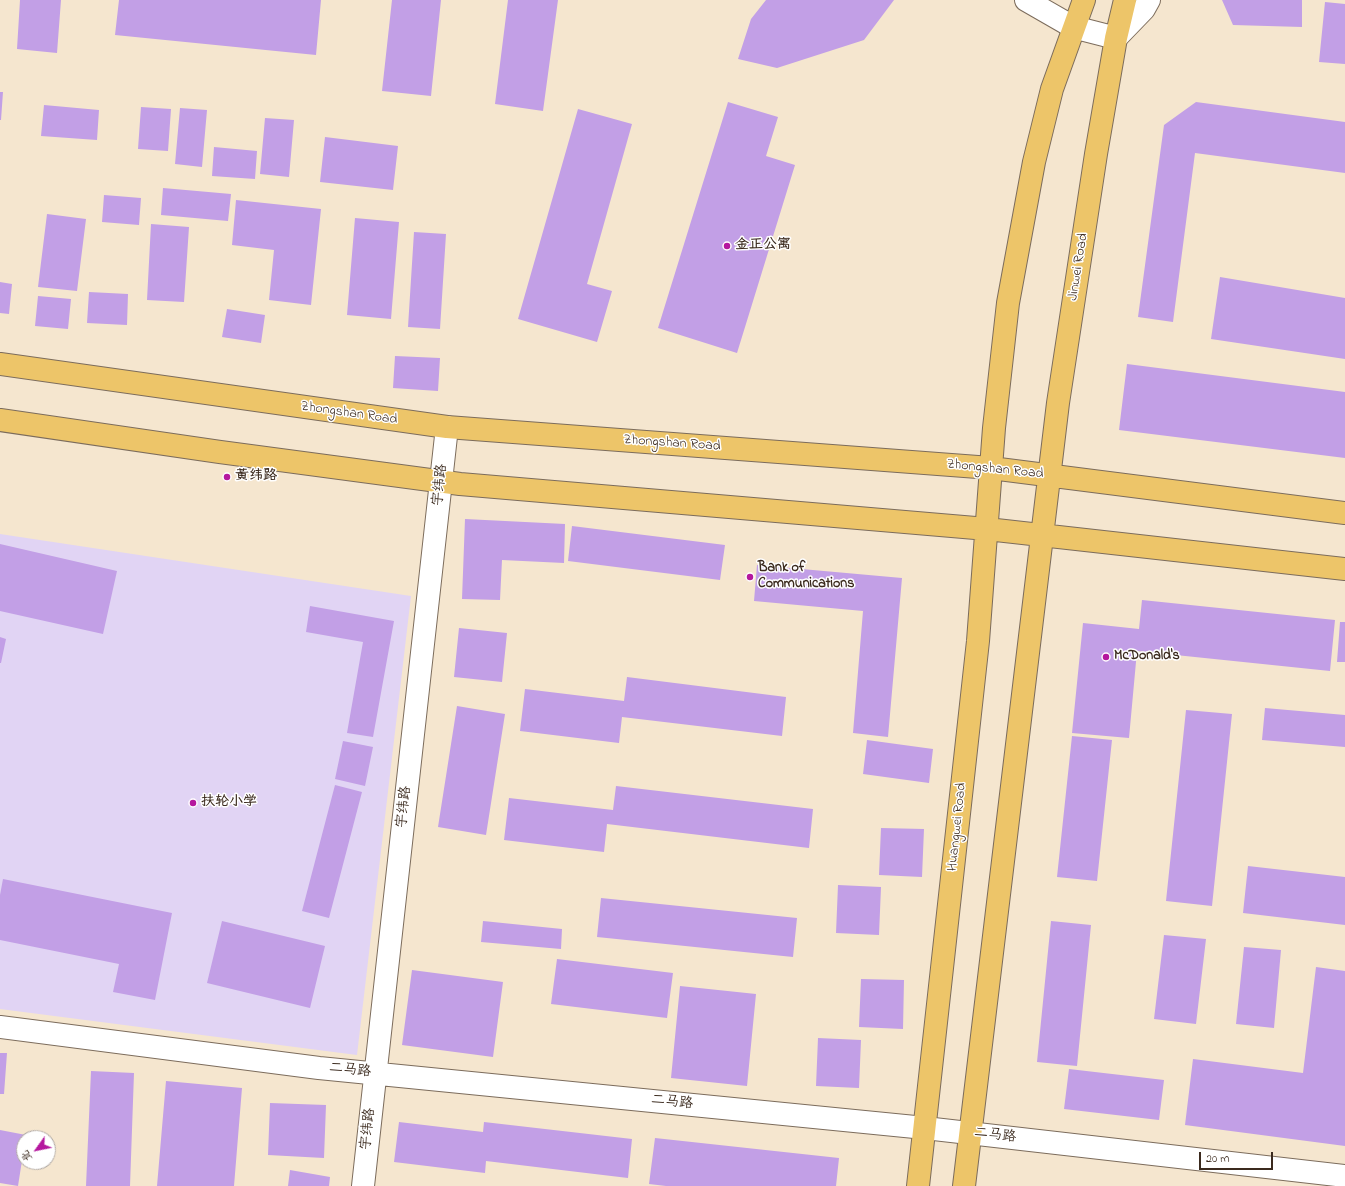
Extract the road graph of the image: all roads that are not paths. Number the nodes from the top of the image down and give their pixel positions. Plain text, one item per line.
1 (1026, 0) edge
2 (1071, 0) edge
3 (1084, 0) edge
4 (1125, 0) edge
5 (1149, 0) edge
6 (1073, 27) junction
7 (1116, 38) junction
8 (0, 364) edge
9 (0, 420) edge
10 (447, 427) junction
11 (991, 468) junction
12 (1049, 475) junction
13 (442, 481) junction
14 (1345, 513) edge
15 (987, 529) junction
16 (1042, 536) junction
17 (1345, 569) edge
18 (0, 1027) edge
19 (375, 1074) junction
20 (925, 1128) junction
21 (971, 1134) junction
22 (1345, 1176) edge
23 (363, 1186) edge
24 (918, 1186) edge
25 (964, 1186) edge

1 - 6 street
2 - 6 street
3 - 6 main road
4 - 7 main road, Jinwei Road
5 - 7 street
6 - 7 street
6 - 11 main road
7 - 12 main road, Jinwei Road
8 - 10 main road, Zhongshan Road
9 - 13 main road
10 - 11 main road, Zhongshan Road
10 - 13 street, 宇纬路
11 - 12 main road, Zhongshan Road
11 - 15 main road, Huangwei Road
12 - 14 main road, Zhongshan Road
12 - 16 main road, Jinwei Road
13 - 15 main road
13 - 19 street, 宇纬路
15 - 16 main road
15 - 20 main road, Huangwei Road
16 - 17 main road
16 - 21 main road
18 - 19 street, 二马路
19 - 20 street, 二马路
19 - 23 street, 宇纬路
20 - 21 street, 二马路
20 - 24 main road, Huangwei Road
21 - 22 street, 二马路
21 - 25 main road

